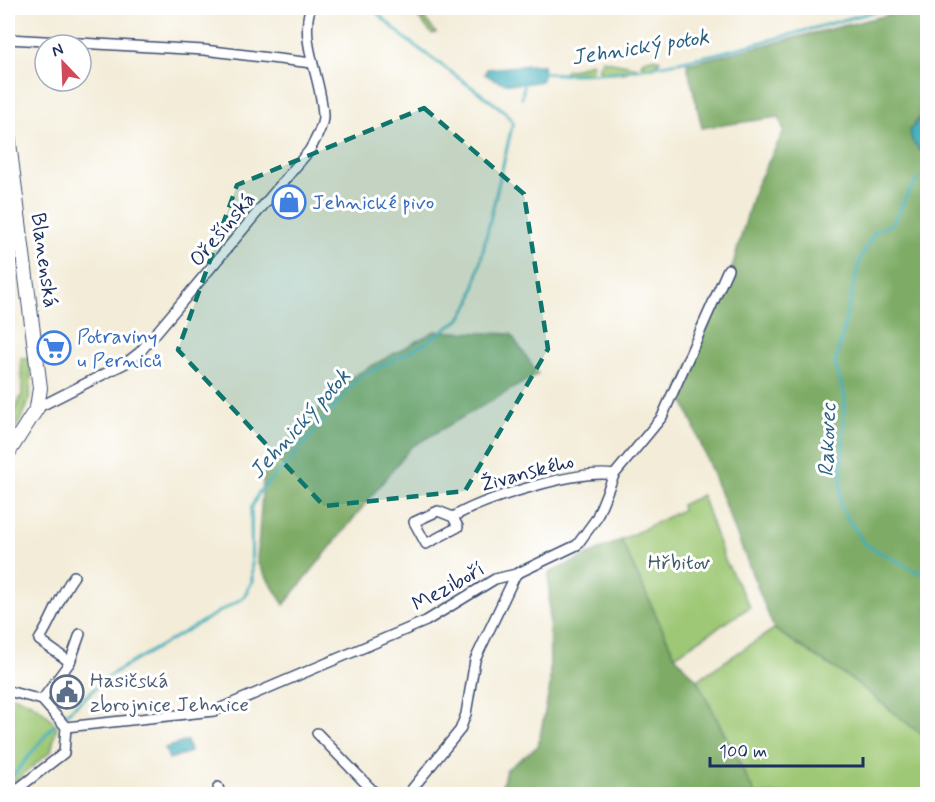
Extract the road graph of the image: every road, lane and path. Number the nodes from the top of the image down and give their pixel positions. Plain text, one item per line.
1 (310, 8) edge
2 (8, 39) edge
3 (312, 63) junction
4 (8, 135) edge
5 (728, 268) dead end
6 (37, 408) junction
7 (8, 453) edge
8 (614, 475) junction
9 (453, 517) junction
10 (516, 574) junction
11 (74, 576) dead end
12 (80, 634) dead end
13 (70, 662) junction
14 (8, 691) edge
15 (42, 700) junction
16 (66, 727) junction
17 (317, 733) dead end
18 (11, 795) edge
19 (376, 795) edge
20 (408, 795) edge

1 - 3 street, Ořešínská
2 - 3 street
3 - 6 street, Ořešínská
4 - 6 street, Blanenská
5 - 8 street, Meziboří
6 - 7 street, Blanenská
8 - 9 street, Živanského
8 - 10 street, Meziboří
9 - 9 street, Živanského
10 - 16 street, Meziboří
10 - 20 street
11 - 13 street
12 - 13 street
13 - 15 street
14 - 15 street
15 - 16 street
16 - 18 street
17 - 19 street

